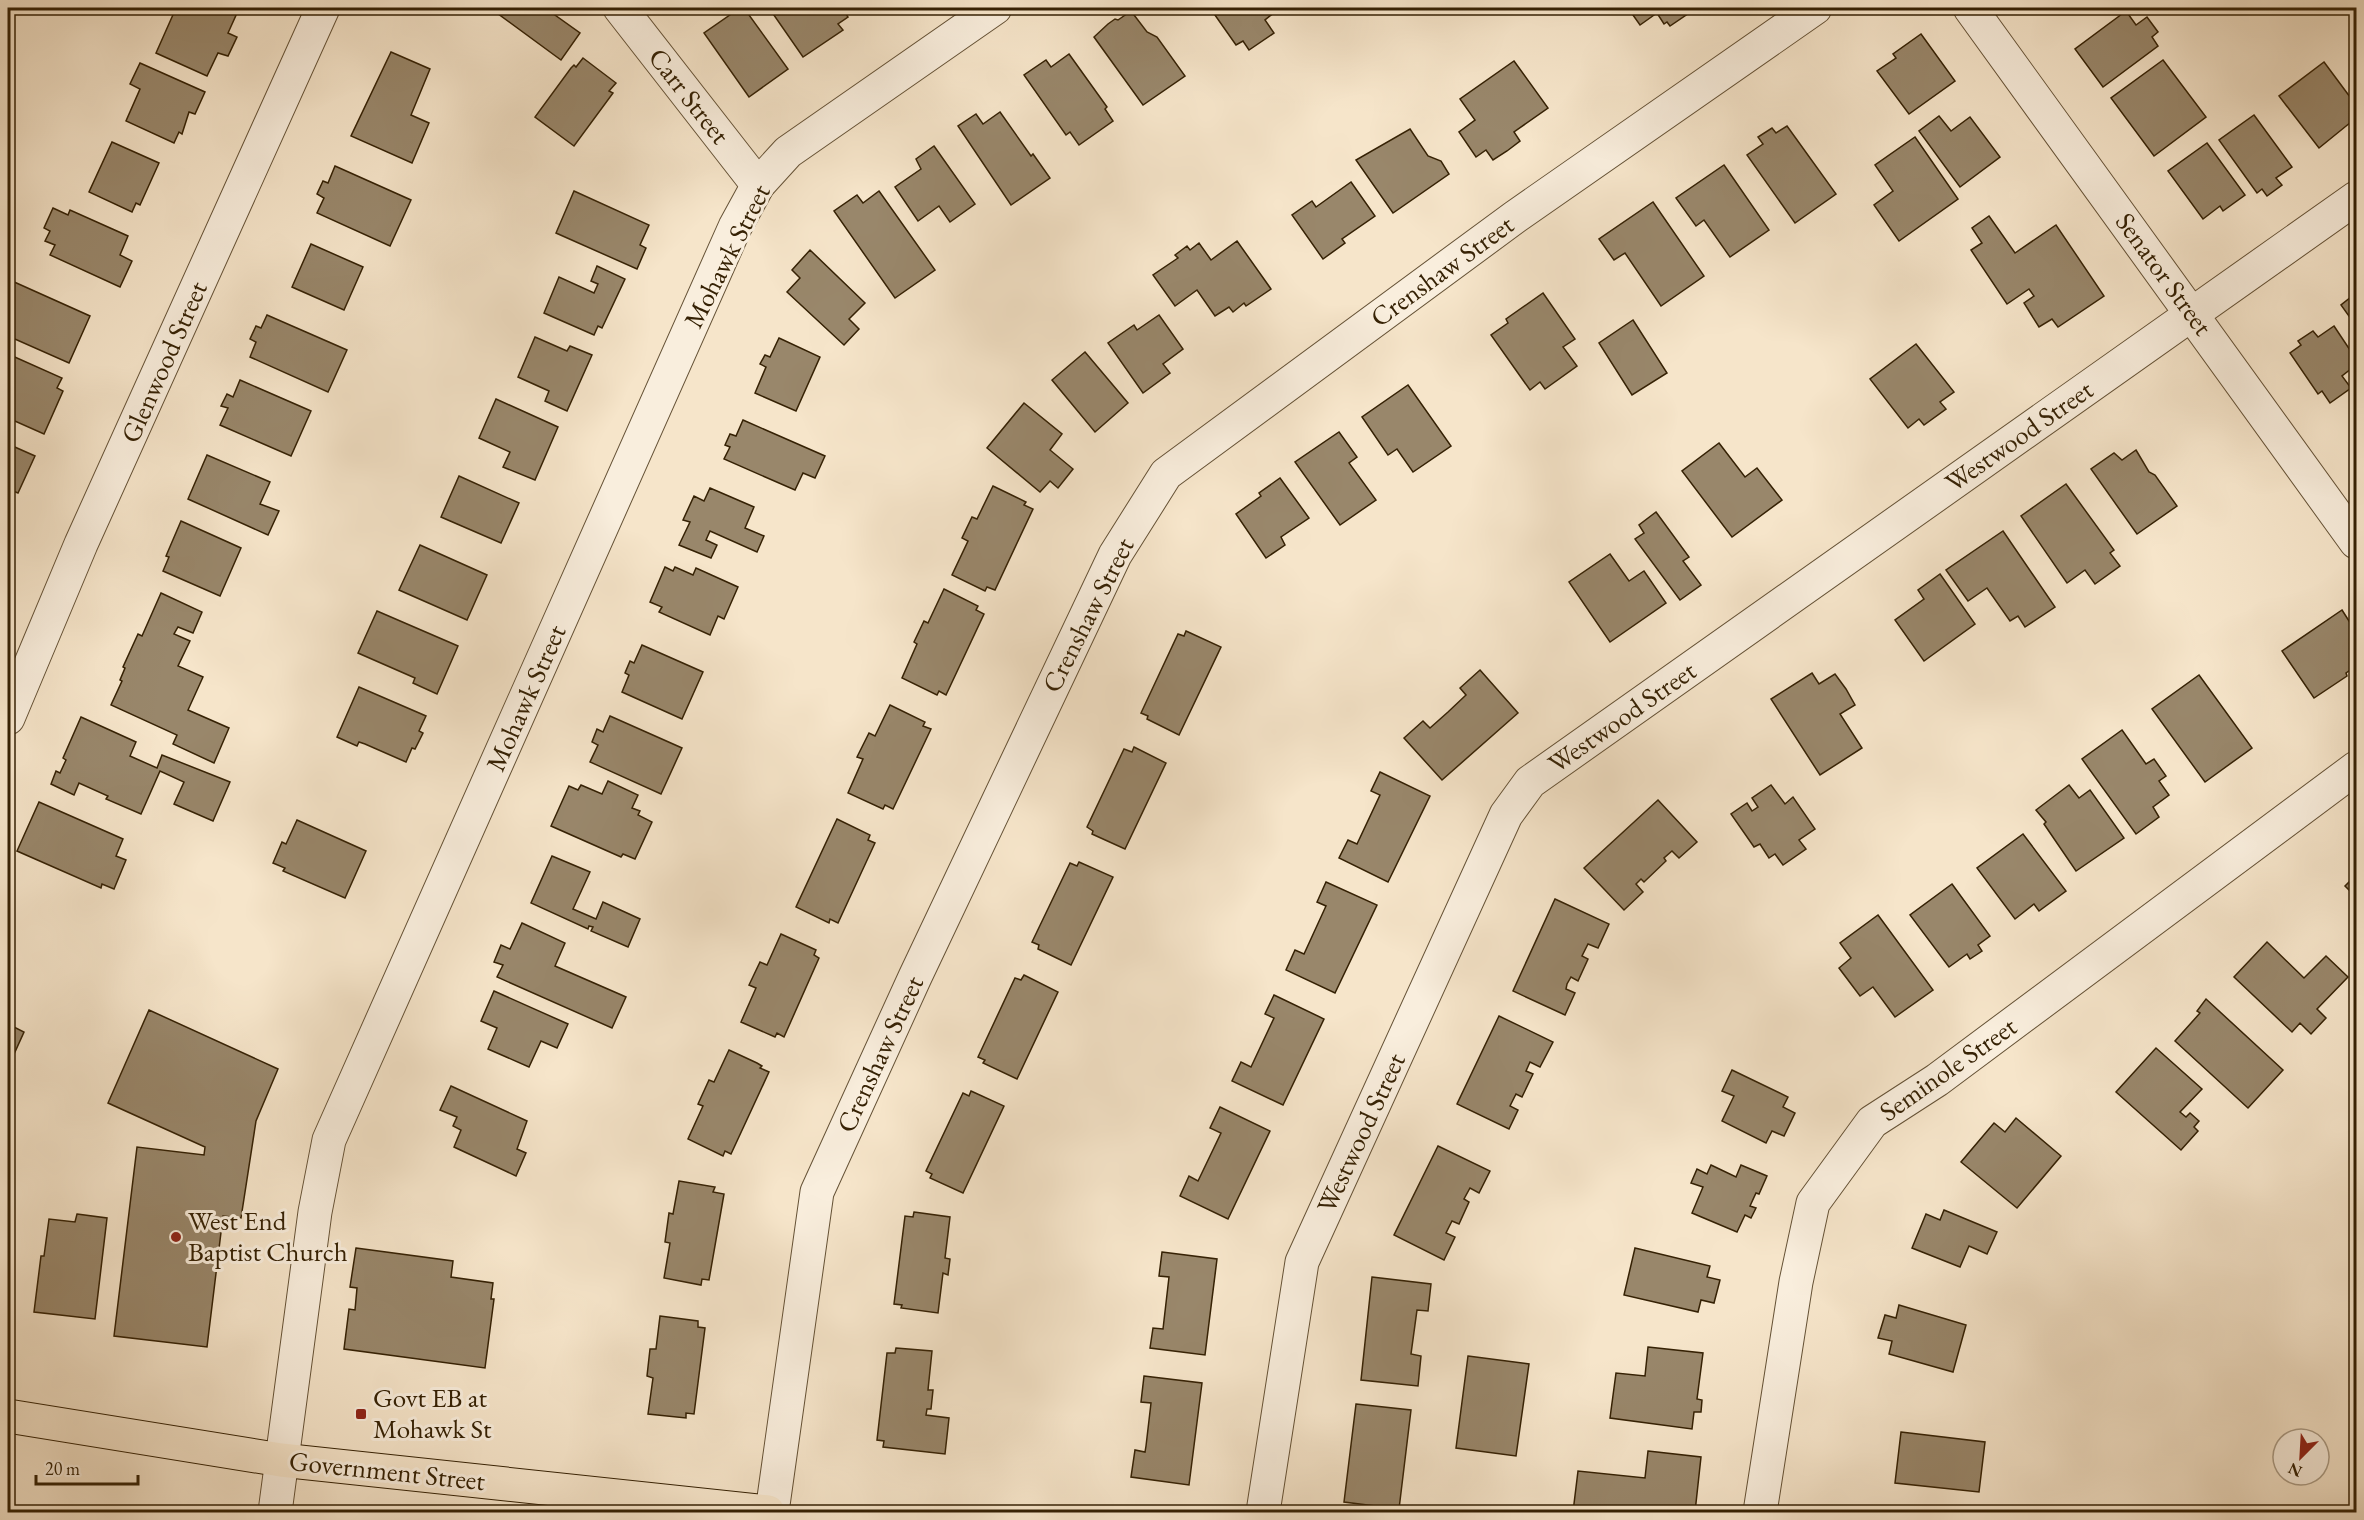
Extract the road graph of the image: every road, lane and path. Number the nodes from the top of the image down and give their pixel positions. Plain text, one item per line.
1 (323, 8) edge
2 (620, 8) edge
3 (996, 8) edge
4 (1815, 8) edge
5 (1970, 8) edge
6 (758, 185) junction
7 (2356, 198) edge
8 (2193, 314) junction
9 (2356, 542) edge
10 (8, 718) edge
11 (2356, 768) edge
12 (8, 1416) edge
13 (281, 1460) junction
14 (275, 1512) edge
15 (770, 1512) edge
16 (1263, 1512) edge
17 (1760, 1512) edge

1 - 10 street, Glenwood Street
2 - 6 street, Carr Street
3 - 6 street, Mohawk Street
4 - 15 street, Crenshaw Street
5 - 8 street, Senator Street
6 - 13 street, Mohawk Street
7 - 8 street, Westwood Street
8 - 9 street, Senator Street
8 - 16 street, Westwood Street
11 - 17 street, Seminole Street
12 - 13 main road, Government Street
13 - 14 street, Mohawk Street
13 - 15 main road, Government Street

